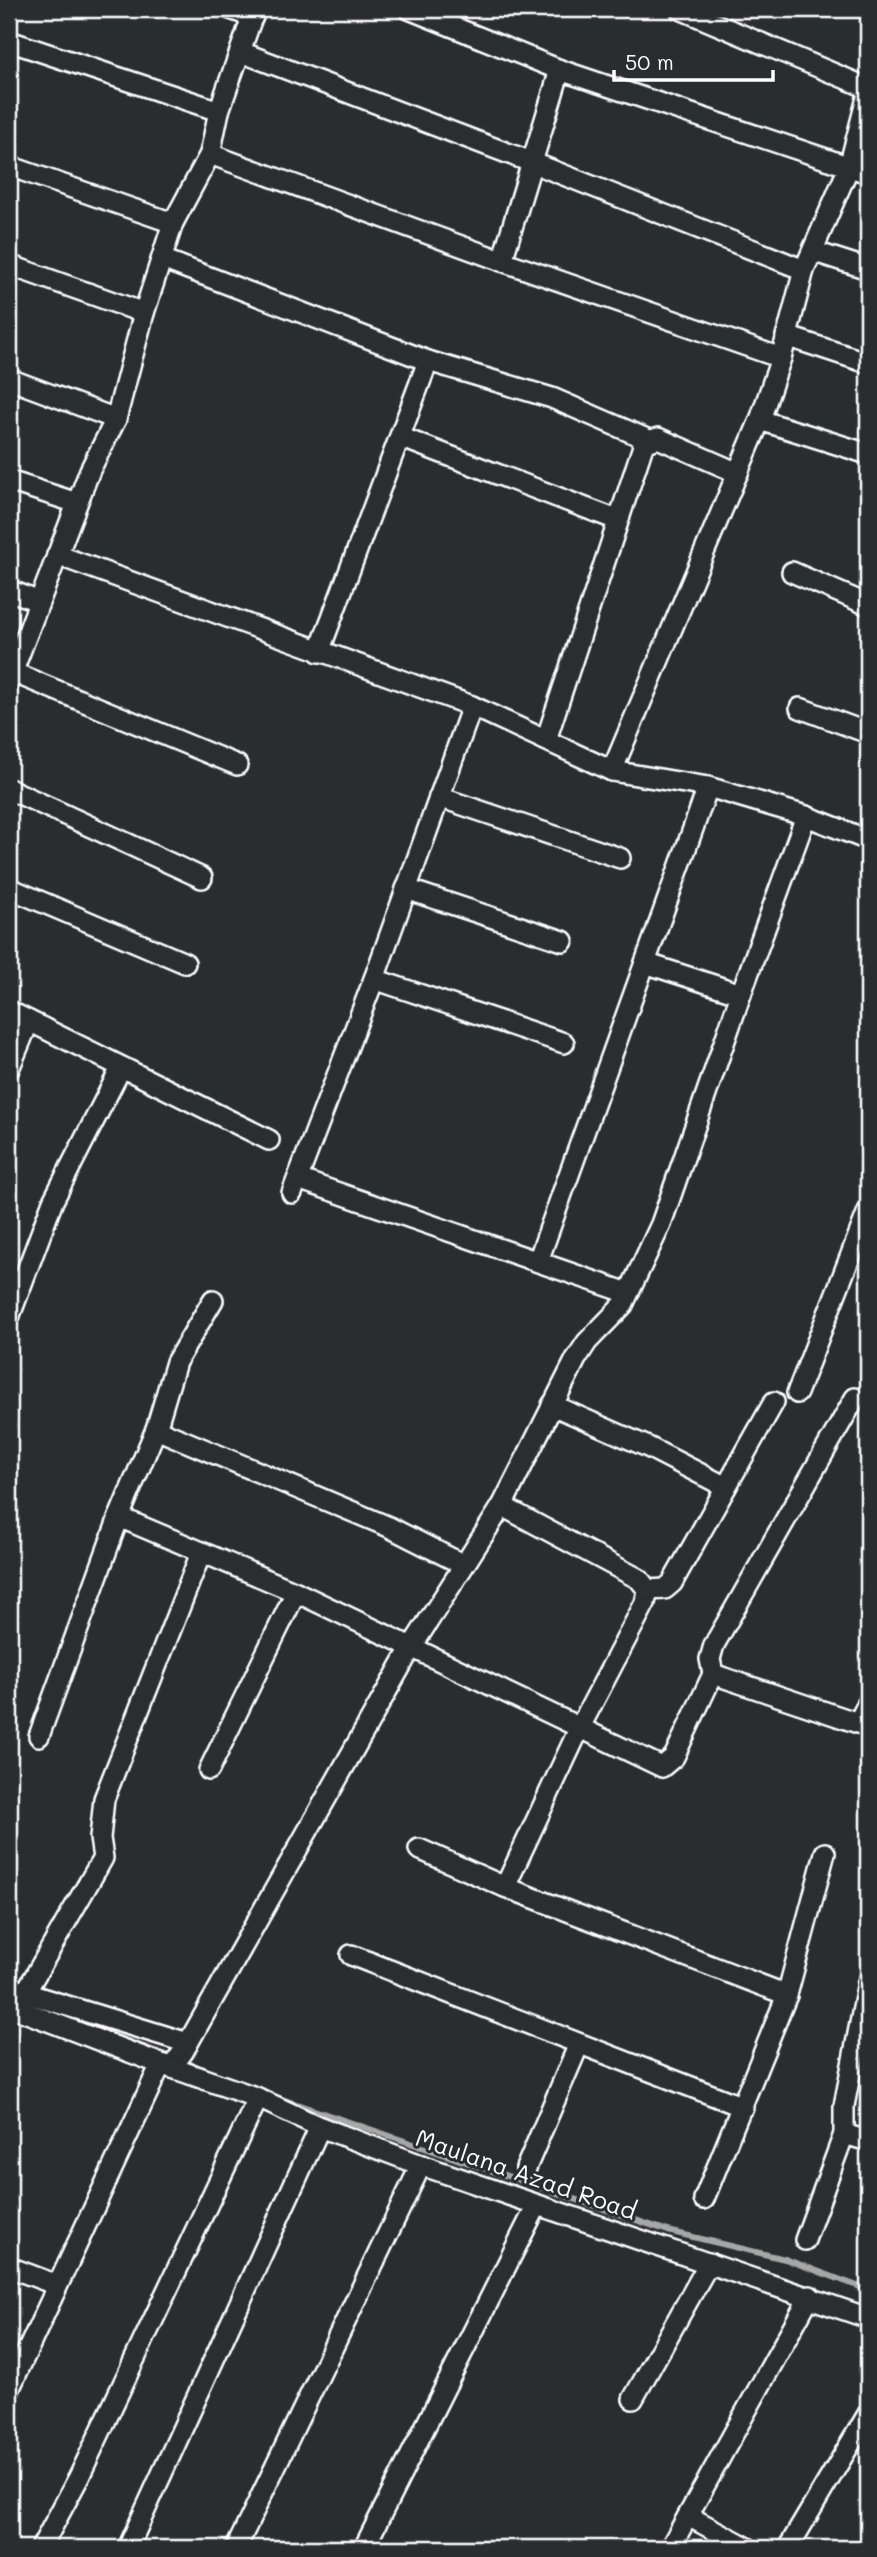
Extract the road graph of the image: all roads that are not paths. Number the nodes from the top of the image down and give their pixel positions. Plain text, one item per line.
1 (230, 9) edge
2 (409, 9) edge
3 (680, 9) edge
4 (254, 13) edge
5 (9, 41) edge
6 (241, 52) junction
7 (560, 70) junction
8 (868, 88) edge
9 (868, 94) edge
10 (219, 111) junction
11 (210, 154) junction
12 (531, 162) junction
13 (9, 166) edge
14 (859, 170) edge
15 (173, 223) junction
16 (815, 252) junction
17 (162, 259) junction
18 (502, 261) junction
19 (9, 265) edge
20 (868, 269) edge
21 (804, 270) junction
22 (144, 313) junction
23 (786, 336) junction
24 (781, 358) junction
25 (428, 361) junction
26 (868, 363) edge
27 (9, 379) edge
28 (117, 419) junction
29 (760, 420) junction
30 (400, 437) junction
31 (649, 440) junction
32 (868, 454) edge
33 (738, 473) junction
34 (9, 481) edge
35 (77, 503) junction
36 (617, 520) junction
37 (57, 555) junction
38 (792, 572) dead end
39 (9, 590) edge
40 (37, 601) junction
41 (868, 604) edge
42 (319, 652) junction
43 (10, 677) edge
44 (472, 706) junction
45 (800, 708) dead end
46 (868, 733) edge
47 (546, 740) junction
48 (237, 765) dead end
49 (612, 771) junction
50 (708, 787) junction
51 (9, 789) edge
52 (439, 797) junction
53 (806, 816) junction
54 (868, 840) edge
55 (620, 858) dead end
56 (202, 878) dead end
57 (9, 888) edge
58 (406, 889) junction
59 (563, 941) dead end
60 (185, 963) dead end
61 (645, 963) junction
62 (374, 979) junction
63 (741, 995) junction
64 (9, 1011) edge
65 (29, 1021) junction
66 (564, 1043) dead end
67 (121, 1068) junction
68 (9, 1069) edge
69 (269, 1140) dead end
70 (868, 1211) edge
71 (538, 1261) junction
72 (628, 1293) junction
73 (213, 1300) dead end
74 (9, 1318) edge
75 (797, 1393) dead end
76 (855, 1398) dead end
77 (774, 1402) dead end
78 (552, 1405) junction
79 (156, 1429) junction
80 (726, 1487) junction
81 (502, 1506) junction
82 (119, 1517) junction
83 (201, 1553) junction
84 (462, 1564) junction
85 (648, 1590) junction
86 (296, 1592) junction
87 (411, 1648) junction
88 (713, 1674) junction
89 (868, 1703) edge
90 (863, 1724) edge
91 (580, 1727) junction
92 (39, 1736) dead end
93 (209, 1770) dead end
94 (419, 1849) dead end
95 (825, 1853) dead end
96 (505, 1887) junction
97 (351, 1955) dead end
98 (868, 1982) edge
99 (17, 1990) edge
100 (787, 1995) junction
101 (9, 2006) edge
102 (579, 2044) junction
103 (176, 2058) junction
104 (258, 2098) junction
105 (743, 2107) junction
106 (320, 2127) junction
107 (844, 2134) junction
108 (868, 2141) edge
109 (421, 2165) junction
110 (526, 2168) dead end
111 (704, 2199) dead end
112 (537, 2205) junction
113 (805, 2240) dead end
114 (709, 2263) junction
115 (9, 2267) edge
116 (57, 2285) junction
117 (810, 2296) junction
118 (868, 2318) edge
119 (9, 2390) edge
120 (633, 2399) dead end
121 (868, 2414) edge
122 (688, 2516) junction
123 (41, 2548) edge
124 (128, 2548) edge
125 (236, 2548) edge
126 (364, 2548) edge
127 (670, 2548) edge
128 (748, 2548) edge
129 (788, 2548) edge

1 - 4 street
2 - 7 street
3 - 8 street
4 - 6 street
5 - 10 street
6 - 10 street
6 - 12 street
7 - 12 street
7 - 14 street
9 - 14 street
10 - 11 street
11 - 15 street
11 - 18 street
12 - 18 street
12 - 21 street
13 - 15 street
14 - 16 street
15 - 17 street
16 - 20 street
16 - 21 street
17 - 22 street
17 - 25 street
18 - 24 street
19 - 22 street
21 - 23 street
22 - 28 street
23 - 24 street
23 - 26 street
24 - 29 street
25 - 30 street
25 - 31 street
27 - 28 street
28 - 35 street
29 - 32 street
29 - 33 street
30 - 36 street
30 - 42 street
31 - 33 street
31 - 36 street
33 - 49 street
34 - 35 street
35 - 37 street
36 - 47 street
37 - 40 street
37 - 42 street
38 - 41 street
39 - 40 street
40 - 43 street
42 - 44 street
43 - 48 street
44 - 47 street
44 - 52 street
45 - 46 street
47 - 49 street
49 - 50 street
50 - 53 street
50 - 61 street
51 - 56 street
52 - 55 street
52 - 58 street
53 - 54 street
53 - 63 street
57 - 60 street
58 - 59 street
58 - 62 street
61 - 63 street
61 - 71 street
62 - 66 street
62 - 71 street
63 - 72 street
64 - 65 street
65 - 67 street
65 - 68 street
67 - 69 street
67 - 74 street
70 - 75 street
71 - 72 street
72 - 78 street
73 - 79 street
76 - 88 street
77 - 80 street
78 - 80 street
78 - 81 street
79 - 82 street
79 - 84 street
80 - 85 street
81 - 84 street
81 - 85 street
82 - 83 street
82 - 92 street
83 - 86 street
83 - 99 street
84 - 87 street
85 - 91 street
86 - 87 street
86 - 93 street
87 - 91 street
87 - 103 street
88 - 90 street
88 - 91 street
89 - 90 street
91 - 96 street
94 - 96 street
95 - 100 street
96 - 100 street
97 - 102 street
98 - 107 street
99 - 103 street
100 - 105 street
101 - 103 street
102 - 105 street
102 - 110 street
103 - 104 street, Maulana Azad Road
103 - 116 street
104 - 106 street, Maulana Azad Road
104 - 123 street
105 - 111 street
106 - 109 street, Maulana Azad Road
106 - 124 street
107 - 108 street
107 - 113 street
109 - 112 street, Maulana Azad Road
109 - 125 street
112 - 114 street, Maulana Azad Road
112 - 126 street
114 - 117 street, Maulana Azad Road
114 - 120 street
115 - 116 street
116 - 119 street
117 - 118 street, Maulana Azad Road
117 - 122 street
121 - 129 street
122 - 127 street
122 - 128 street

